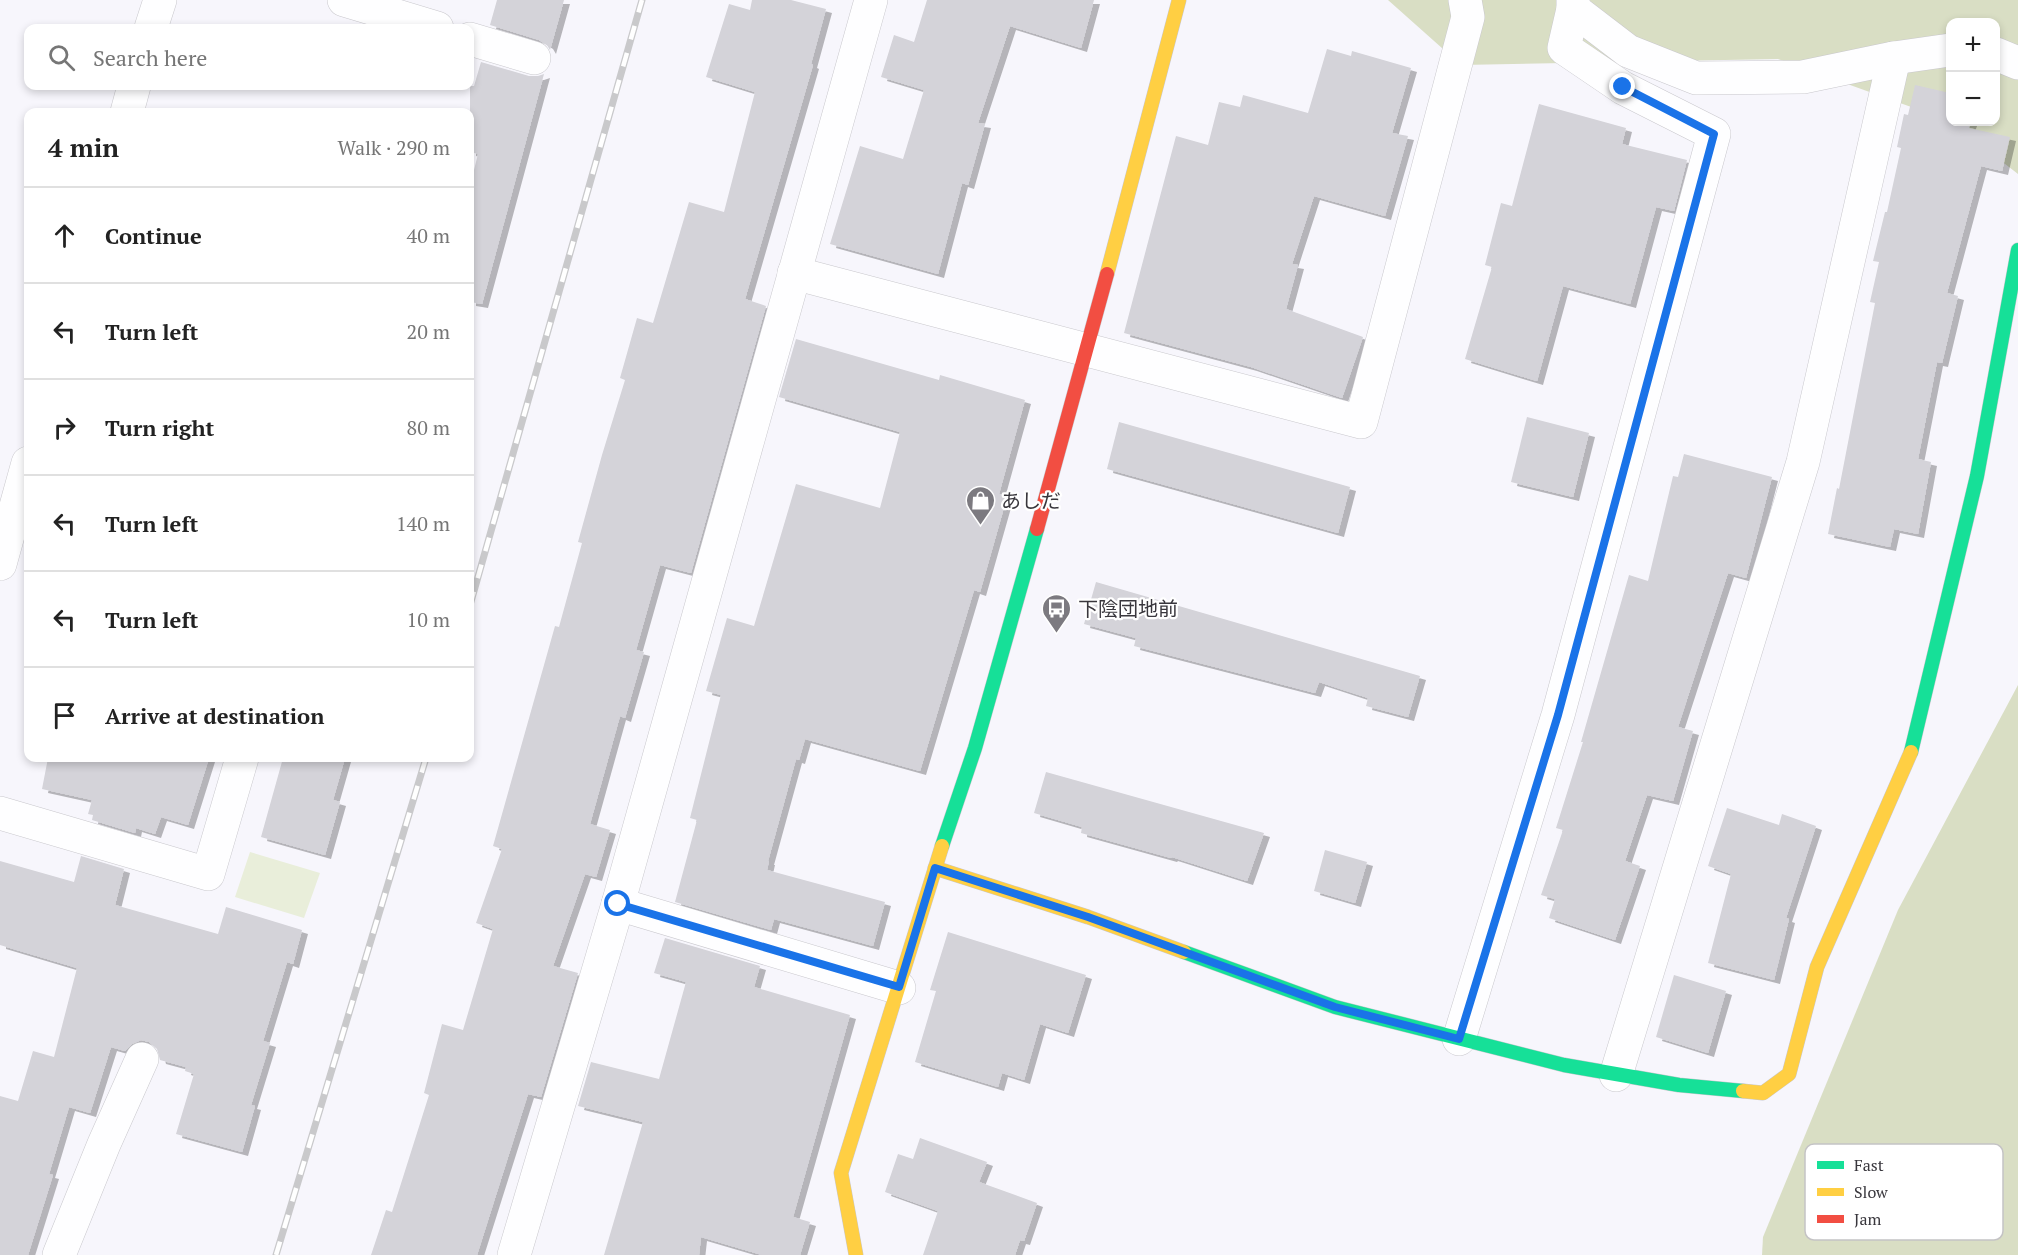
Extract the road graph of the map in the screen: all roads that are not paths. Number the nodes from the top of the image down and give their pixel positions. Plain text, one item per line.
1 (159, 0) edge
2 (344, 0) edge
3 (871, 0) edge
4 (1179, 0) edge
5 (1465, 0) edge
6 (1573, 4) edge
7 (152, 24) edge
8 (424, 24) edge
9 (474, 40) edge
10 (1946, 51) edge
11 (2000, 56) edge
12 (534, 58) dead end
13 (1894, 58) junction
14 (2018, 63) edge
15 (134, 90) edge
16 (128, 108) edge
17 (2018, 250) edge
18 (794, 273) junction
19 (1087, 350) junction
20 (24, 485) edge
21 (11, 555) edge
22 (241, 762) edge
23 (0, 813) edge
24 (935, 868) junction
25 (618, 904) junction
26 (899, 987) junction
27 (1459, 1039) junction
28 (142, 1059) dead end
29 (1616, 1075) junction
30 (59, 1255) edge
31 (514, 1255) edge
32 (856, 1255) edge

1 - 7 street
2 - 8 street
3 - 18 street
4 - 19 street
5 - 19 street
6 - 13 street
6 - 27 street
9 - 12 street
10 - 13 street
11 - 14 street
13 - 29 street
15 - 16 street
17 - 29 street
18 - 19 street
18 - 25 street
19 - 24 street
20 - 21 street
22 - 23 street
24 - 26 street
24 - 27 street
25 - 26 street
25 - 31 street
26 - 32 street
27 - 29 street
28 - 30 street

